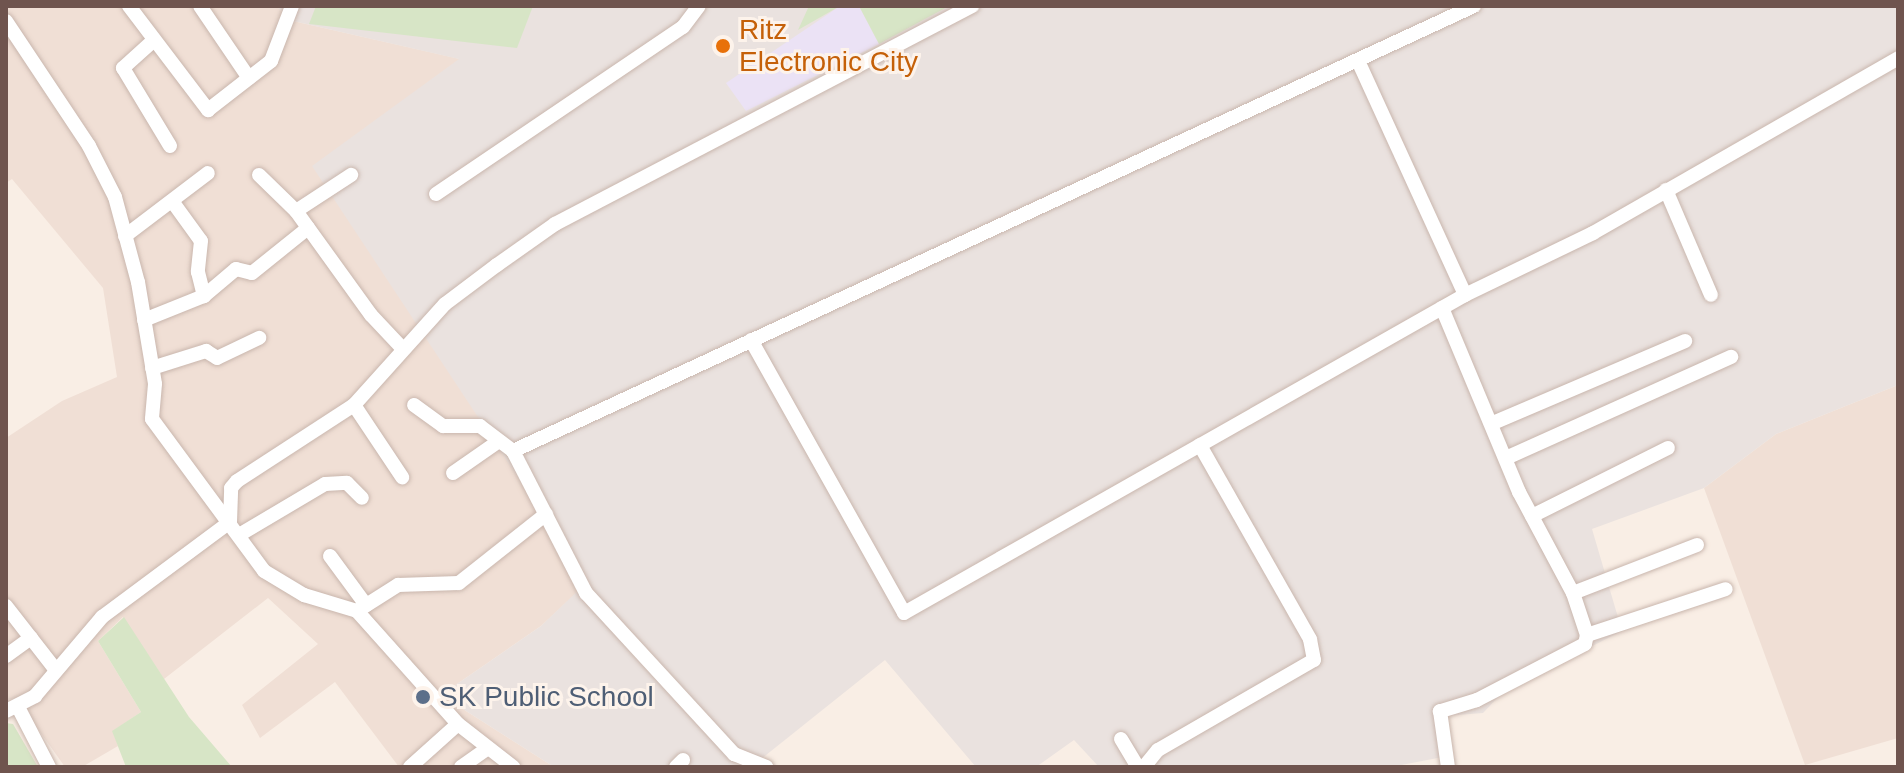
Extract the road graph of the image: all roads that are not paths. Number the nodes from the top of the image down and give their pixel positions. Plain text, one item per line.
1 (129, 6) edge
2 (200, 6) edge
3 (292, 6) edge
4 (699, 6) edge
5 (972, 6) edge
6 (1474, 6) edge
7 (6, 21) edge
8 (154, 40) junction
9 (1898, 58) edge
10 (1359, 63) junction
11 (249, 78) junction
12 (170, 146) dead end
13 (208, 173) dead end
14 (259, 175) dead end
15 (351, 175) dead end
16 (1666, 190) junction
17 (436, 194) dead end
18 (172, 201) junction
19 (296, 211) junction
20 (308, 228) junction
21 (125, 236) junction
22 (1465, 295) junction
23 (1711, 295) dead end
24 (204, 296) junction
25 (1442, 308) junction
26 (144, 320) junction
27 (259, 338) dead end
28 (751, 340) junction
29 (1685, 341) dead end
30 (402, 348) junction
31 (1731, 357) dead end
32 (152, 368) junction
33 (354, 405) junction
34 (414, 405) dead end
35 (1493, 423) junction
36 (499, 441) junction
37 (1200, 445) junction
38 (1668, 448) dead end
39 (513, 451) junction
40 (1506, 458) junction
41 (453, 473) dead end
42 (402, 477) dead end
43 (362, 498) dead end
44 (546, 514) junction
45 (1532, 516) junction
46 (230, 522) junction
47 (239, 535) junction
48 (1697, 545) dead end
49 (330, 556) dead end
50 (1726, 589) dead end
51 (1573, 593) junction
52 (6, 606) edge
53 (361, 608) junction
54 (1587, 635) junction
55 (31, 638) junction
56 (6, 656) edge
57 (55, 669) junction
58 (12, 709) edge
59 (458, 724) junction
60 (1121, 739) dead end
61 (488, 748) junction
62 (49, 767) edge
63 (410, 767) edge
64 (461, 767) edge
65 (513, 767) edge
66 (766, 767) edge
67 (1141, 767) edge
68 (1448, 767) edge

1 - 8 street
2 - 11 street
3 - 11 street
4 - 17 street
5 - 30 street
6 - 10 street
7 - 21 street
8 - 11 street
8 - 12 street
9 - 16 street
10 - 22 street
10 - 28 street
13 - 18 street
14 - 19 street
15 - 19 street
16 - 22 street
16 - 23 street
18 - 21 street
18 - 24 street
19 - 20 street
20 - 24 street
20 - 30 street
21 - 26 street
22 - 25 street
24 - 26 street
25 - 35 street
25 - 37 street
26 - 32 street
27 - 32 street
28 - 37 street
28 - 39 street
29 - 35 street
30 - 33 street
31 - 40 street
32 - 46 street
33 - 42 street
33 - 46 street
34 - 36 street
35 - 40 street
36 - 39 street
36 - 41 street
37 - 67 street
38 - 45 street
39 - 44 street
40 - 45 street
43 - 47 street
44 - 53 street
44 - 66 street
45 - 51 street
46 - 47 street
46 - 57 street
47 - 53 street
48 - 51 street
49 - 53 street
50 - 54 street
51 - 54 street
52 - 55 street
53 - 59 street
54 - 68 street
55 - 56 street
55 - 57 street
57 - 58 street
58 - 62 street
59 - 61 street
59 - 63 street
60 - 67 street
61 - 64 street
61 - 65 street

